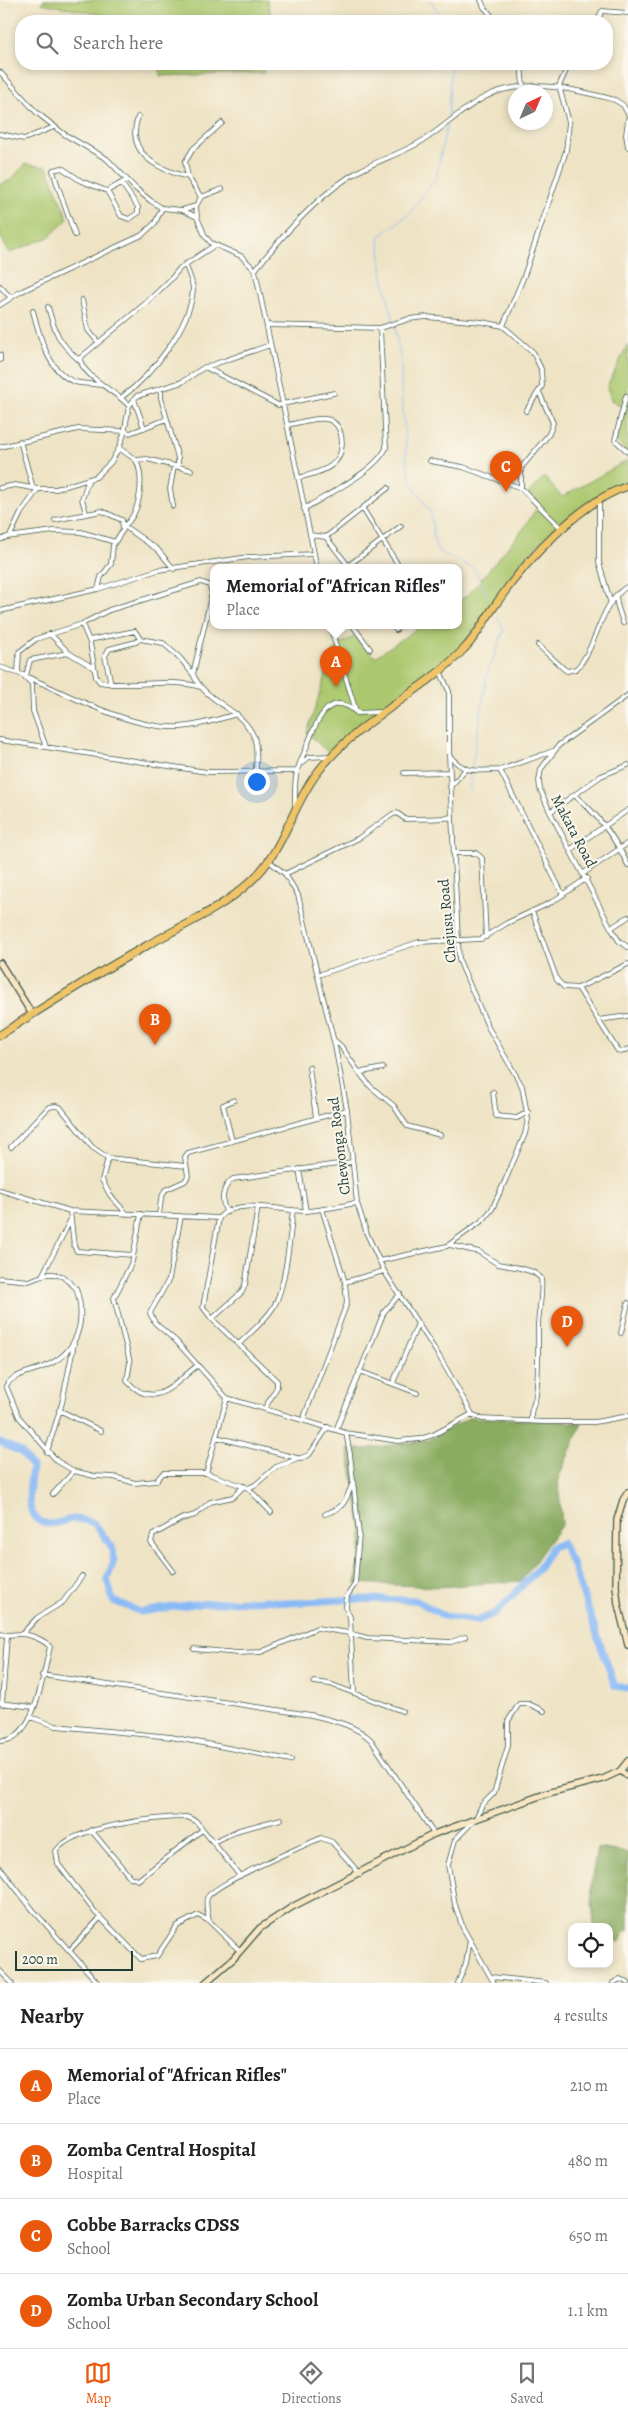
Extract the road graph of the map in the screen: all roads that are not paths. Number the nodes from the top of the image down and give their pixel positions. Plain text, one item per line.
1 (481, 0) edge
2 (628, 13) edge
3 (491, 15) edge
4 (600, 15) edge
5 (522, 70) edge
6 (566, 70) edge
7 (0, 72) edge
8 (523, 85) edge
9 (553, 86) edge
10 (559, 86) junction
11 (508, 89) edge
12 (628, 114) edge
13 (138, 116) dead end
14 (628, 118) edge
15 (222, 123) dead end
16 (54, 127) junction
17 (0, 134) edge
18 (628, 147) edge
19 (188, 177) junction
20 (127, 180) junction
21 (122, 184) junction
22 (222, 189) dead end
23 (107, 191) junction
24 (201, 197) junction
25 (196, 206) junction
26 (162, 208) junction
27 (182, 210) junction
28 (197, 217) junction
29 (75, 235) dead end
30 (215, 244) junction
31 (185, 264) junction
32 (255, 270) junction
33 (0, 286) edge
34 (11, 298) junction
35 (82, 300) dead end
36 (0, 305) edge
37 (48, 307) dead end
38 (33, 310) dead end
39 (266, 325) junction
40 (503, 326) junction
41 (380, 328) junction
42 (98, 342) junction
43 (270, 345) junction
44 (0, 355) edge
45 (0, 360) edge
46 (80, 362) junction
47 (205, 367) junction
48 (102, 385) junction
49 (133, 388) junction
50 (161, 389) junction
51 (540, 392) junction
52 (334, 393) dead end
53 (626, 396) dead end
54 (122, 397) junction
55 (135, 398) junction
56 (283, 405) junction
57 (129, 406) junction
58 (526, 411) dead end
59 (167, 419) junction
60 (288, 425) junction
61 (144, 428) junction
62 (125, 431) junction
63 (20, 441) junction
64 (0, 446) edge
65 (119, 448) junction
66 (628, 452) edge
67 (136, 460) junction
68 (430, 461) dead end
69 (176, 467) junction
70 (191, 470) dead end
71 (298, 478) junction
72 (88, 481) junction
73 (628, 486) edge
74 (0, 488) edge
75 (33, 488) junction
76 (388, 488) dead end
77 (521, 488) junction
78 (38, 489) junction
79 (599, 499) junction
80 (173, 506) dead end
81 (304, 509) junction
82 (363, 509) junction
83 (86, 513) junction
84 (55, 520) dead end
85 (124, 526) junction
86 (402, 526) dead end
87 (562, 530) junction
88 (310, 535) junction
89 (10, 537) junction
90 (326, 537) junction
91 (382, 539) junction
92 (0, 540) edge
93 (115, 542) junction
94 (314, 554) junction
95 (316, 564) edge
96 (346, 564) edge
97 (352, 564) edge
98 (398, 564) edge
99 (174, 569) junction
100 (628, 586) edge
101 (210, 588) edge
102 (98, 589) junction
103 (616, 595) junction
104 (611, 601) junction
105 (210, 602) edge
106 (616, 603) junction
107 (0, 611) edge
108 (623, 623) dead end
109 (82, 624) junction
110 (331, 629) edge
111 (355, 629) edge
112 (50, 634) junction
113 (140, 639) junction
114 (89, 640) junction
115 (538, 645) dead end
116 (370, 649) dead end
117 (68, 653) junction
118 (0, 667) edge
119 (94, 668) junction
120 (440, 671) junction
121 (18, 673) junction
122 (193, 674) junction
123 (27, 677) junction
124 (111, 684) junction
125 (201, 687) junction
126 (628, 695) edge
127 (387, 710) junction
128 (357, 713) junction
129 (237, 714) junction
130 (0, 740) edge
131 (46, 747) junction
132 (553, 751) junction
133 (449, 755) junction
134 (331, 756) junction
135 (300, 764) junction
136 (628, 766) edge
137 (465, 770) junction
138 (500, 770) junction
139 (297, 771) junction
140 (256, 772) junction
141 (450, 772) junction
142 (404, 774) dead end
143 (450, 788) junction
144 (574, 795) junction
145 (628, 810) edge
146 (296, 811) junction
147 (550, 812) junction
148 (452, 817) junction
149 (605, 826) junction
150 (628, 844) edge
151 (571, 848) junction
152 (620, 849) junction
153 (453, 853) junction
154 (269, 861) junction
155 (628, 865) edge
156 (584, 873) junction
157 (285, 874) junction
158 (587, 878) junction
159 (563, 895) junction
160 (532, 911) junction
161 (628, 917) edge
162 (612, 928) junction
163 (486, 937) junction
164 (457, 942) junction
165 (628, 947) edge
166 (0, 963) edge
167 (628, 964) edge
168 (318, 975) junction
169 (578, 988) junction
170 (32, 1014) junction
171 (628, 1016) edge
172 (598, 1020) junction
173 (0, 1035) edge
174 (334, 1040) junction
175 (628, 1049) edge
176 (350, 1061) junction
177 (338, 1062) junction
178 (309, 1067) dead end
179 (383, 1068) dead end
180 (358, 1071) junction
181 (493, 1092) dead end
182 (234, 1100) dead end
183 (348, 1110) junction
184 (528, 1112) junction
185 (316, 1118) junction
186 (440, 1135) dead end
187 (232, 1141) junction
188 (11, 1147) dead end
189 (108, 1158) junction
190 (352, 1162) junction
191 (186, 1166) junction
192 (299, 1169) junction
193 (0, 1190) edge
194 (357, 1203) junction
195 (258, 1207) junction
196 (322, 1209) junction
197 (70, 1210) junction
198 (293, 1210) junction
199 (226, 1211) junction
200 (306, 1211) junction
201 (127, 1214) junction
202 (141, 1214) junction
203 (159, 1215) junction
204 (181, 1216) junction
205 (219, 1218) junction
206 (70, 1221) junction
207 (450, 1245) junction
208 (133, 1255) junction
209 (379, 1261) junction
210 (384, 1271) junction
211 (42, 1276) junction
212 (0, 1278) edge
213 (345, 1282) junction
214 (400, 1294) junction
215 (628, 1303) edge
216 (212, 1319) junction
217 (418, 1323) junction
218 (621, 1333) dead end
219 (74, 1344) junction
220 (239, 1344) junction
221 (198, 1364) junction
222 (358, 1371) junction
223 (393, 1383) junction
224 (418, 1393) dead end
225 (228, 1398) junction
226 (265, 1408) junction
227 (59, 1410) junction
228 (472, 1414) junction
229 (628, 1416) edge
230 (303, 1420) junction
231 (531, 1421) junction
232 (328, 1428) junction
233 (336, 1430) junction
234 (100, 1431) dead end
235 (346, 1433) junction
236 (216, 1437) junction
237 (47, 1452) junction
238 (300, 1459) junction
239 (74, 1471) junction
240 (206, 1473) junction
241 (353, 1480) junction
242 (246, 1487) junction
243 (628, 1492) edge
244 (52, 1494) dead end
245 (271, 1512) dead end
246 (325, 1514) dead end
247 (173, 1571) dead end
248 (82, 1576) dead end
249 (349, 1633) junction
250 (0, 1634) edge
251 (22, 1634) junction
252 (7, 1636) junction
253 (465, 1637) dead end
254 (628, 1645) edge
255 (194, 1649) dead end
256 (42, 1675) junction
257 (314, 1682) dead end
258 (354, 1693) junction
259 (1, 1703) edge
260 (33, 1707) junction
261 (402, 1711) dead end
262 (544, 1712) dead end
263 (30, 1717) junction
264 (0, 1741) edge
265 (291, 1760) dead end
266 (628, 1761) edge
267 (620, 1771) junction
268 (628, 1776) edge
269 (476, 1818) junction
270 (281, 1819) dead end
271 (91, 1830) junction
272 (202, 1830) junction
273 (434, 1834) junction
274 (213, 1842) junction
275 (0, 1868) edge
276 (360, 1874) junction
277 (240, 1876) junction
278 (100, 1918) junction
279 (209, 1921) junction
280 (470, 1940) junction
281 (70, 1950) junction
282 (240, 1951) junction
283 (0, 1971) edge
284 (492, 1977) junction
285 (12, 1983) edge
286 (98, 1983) edge
287 (205, 1983) edge
288 (458, 1983) edge
289 (494, 1983) edge
290 (546, 1983) edge
291 (613, 1983) edge
292 (628, 1983) edge

1 - 3 street
2 - 4 street
5 - 8 street
6 - 10 street
7 - 16 street
9 - 10 street
10 - 12 street
10 - 40 street
11 - 32 street
13 - 19 street
14 - 18 street
15 - 19 street
16 - 17 street
16 - 20 street
19 - 24 street
20 - 21 street
20 - 26 street
21 - 23 street
21 - 23 street
22 - 24 street
23 - 29 street
24 - 25 street
25 - 27 street
25 - 28 street
26 - 27 street
26 - 34 street
27 - 28 street
28 - 30 street
30 - 31 street
30 - 32 street
31 - 42 street
31 - 49 street
32 - 39 street
33 - 34 street
34 - 36 street
35 - 42 street
37 - 46 street
38 - 48 street
39 - 41 street
39 - 43 street
40 - 41 street
40 - 51 street
41 - 81 street
42 - 46 street
43 - 47 street
43 - 56 street
44 - 45 street
46 - 48 street
47 - 50 street
47 - 56 street
48 - 54 street
49 - 54 street
49 - 55 street
50 - 55 street
50 - 59 street
51 - 58 street
51 - 77 street
52 - 56 street
53 - 66 street
54 - 57 street
55 - 57 street
55 - 61 street
56 - 60 street
57 - 62 street
59 - 61 street
59 - 69 street
60 - 71 street
60 - 71 street
61 - 62 street
62 - 63 street
62 - 65 street
63 - 64 street
63 - 75 street
65 - 67 street
65 - 72 street
67 - 69 street
67 - 85 street
68 - 77 street
69 - 70 street
69 - 80 street
71 - 81 street
72 - 78 street
72 - 83 street
73 - 79 highway
74 - 75 street
75 - 78 street
76 - 82 street
77 - 87 street
78 - 89 street
79 - 87 highway
79 - 104 street
81 - 88 street
82 - 90 street
82 - 91 street
83 - 84 street
83 - 85 street
85 - 93 street
85 - 99 street
86 - 91 street
87 - 120 highway
88 - 90 street
88 - 94 street
89 - 92 street
89 - 93 street
90 - 96 street
91 - 97 street
91 - 98 street
93 - 102 street
94 - 95 street
94 - 99 street
99 - 102 street
100 - 103 street
101 - 109 street
102 - 107 street
103 - 104 street
103 - 106 street
104 - 106 street
104 - 115 street
105 - 122 street
106 - 108 street
109 - 112 street
109 - 114 street
110 - 128 street
111 - 116 street
112 - 117 street
112 - 121 street
113 - 114 street
113 - 122 street
113 - 124 street
114 - 119 street
117 - 119 street
117 - 123 street
118 - 121 street
119 - 124 street
120 - 127 highway
120 - 133 street, Chejusu Road
121 - 123 street
122 - 125 street
123 - 129 street
123 - 131 street
124 - 125 street
125 - 129 street
126 - 132 street, Makata Road
127 - 128 street
127 - 134 highway
128 - 135 street
129 - 140 street
130 - 131 street
131 - 140 street
132 - 138 street
132 - 147 street, Makata Road
133 - 137 street
133 - 141 street, Chejusu Road
134 - 135 street
134 - 146 highway
135 - 139 street
136 - 144 street
137 - 138 street
137 - 143 street
138 - 159 street
139 - 140 street
139 - 146 street
141 - 142 street
141 - 143 street, Chejusu Road
143 - 148 street, Chejusu Road
144 - 147 street
144 - 149 street
145 - 149 street
146 - 154 highway
147 - 151 street, Makata Road
148 - 153 street, Chejusu Road
148 - 157 street
149 - 151 street
149 - 152 street
150 - 152 street
151 - 156 street, Makata Road
152 - 155 street
152 - 156 street
153 - 163 street
153 - 164 street, Chejusu Road
154 - 157 street, Chewonga Road
154 - 170 highway
156 - 158 street, Makata Road
157 - 168 street, Chewonga Road
158 - 159 street
158 - 162 street, Makata Road
159 - 160 street
160 - 163 street
160 - 169 street
161 - 162 street
162 - 165 street, Makata Road
163 - 164 street
164 - 168 street
164 - 184 street, Chejusu Road
166 - 170 street
167 - 169 street
168 - 174 street, Chewonga Road
169 - 172 street
170 - 173 highway
171 - 172 street
172 - 175 street
174 - 176 street
174 - 177 street, Chewonga Road
176 - 177 street
176 - 180 street
177 - 183 street, Chewonga Road
178 - 185 street
179 - 180 street
180 - 186 street
181 - 184 street
182 - 187 street
183 - 185 street
183 - 190 street, Chewonga Road
184 - 207 street, Chejusu Road
185 - 187 street
187 - 191 street
188 - 189 street
189 - 191 street
189 - 201 street
190 - 192 street
190 - 194 street, Chewonga Road
191 - 203 street
192 - 199 street
192 - 200 street
193 - 197 street
194 - 196 street
194 - 209 street, Chewonga Road
195 - 198 street
195 - 199 street
195 - 216 street
196 - 200 street
196 - 213 street
197 - 201 street
197 - 206 street
198 - 200 street
198 - 220 street
199 - 205 street
201 - 202 street
202 - 203 street
202 - 208 street
203 - 204 street
204 - 205 street
204 - 221 street
205 - 216 street
206 - 208 street
206 - 211 street
207 - 209 street
207 - 231 street
208 - 221 street
209 - 210 street, Chewonga Road
210 - 213 street
210 - 214 street, Chewonga Road
211 - 212 street
211 - 219 street
213 - 230 street
214 - 217 street, Chewonga Road
214 - 222 street
215 - 218 street
216 - 220 street
217 - 223 street
217 - 228 street, Chewonga Road
219 - 227 street
219 - 237 street
220 - 226 street
221 - 225 street
222 - 223 street
222 - 233 street
223 - 224 street
225 - 226 street
225 - 236 street
226 - 230 street
227 - 234 street
227 - 237 street
228 - 231 street
228 - 235 street
229 - 231 street
230 - 232 street
232 - 233 street
232 - 238 street
233 - 235 street
235 - 241 street
236 - 238 street
236 - 240 street
237 - 239 street
238 - 242 street
239 - 240 street
239 - 244 street
240 - 242 street
241 - 246 street
241 - 249 street
242 - 245 street
242 - 247 street
243 - 254 street
248 - 251 street
249 - 253 street
249 - 255 street
249 - 258 street
250 - 252 street
251 - 252 street
251 - 256 street
252 - 259 street
256 - 260 street
256 - 273 street
257 - 258 street
258 - 261 street
259 - 260 street
260 - 263 street
262 - 269 street
263 - 264 street
263 - 265 street
266 - 267 street
267 - 268 street
267 - 269 street
269 - 273 street
269 - 280 street
270 - 274 street
271 - 272 street
271 - 272 street
271 - 278 street
272 - 274 street
273 - 276 street
274 - 277 street
275 - 281 street
276 - 277 street
276 - 282 street
277 - 279 street
278 - 279 street
278 - 281 street
279 - 282 street
280 - 284 street
280 - 288 street
281 - 286 street
282 - 287 street
283 - 285 street
284 - 289 street
284 - 290 street
291 - 292 street

